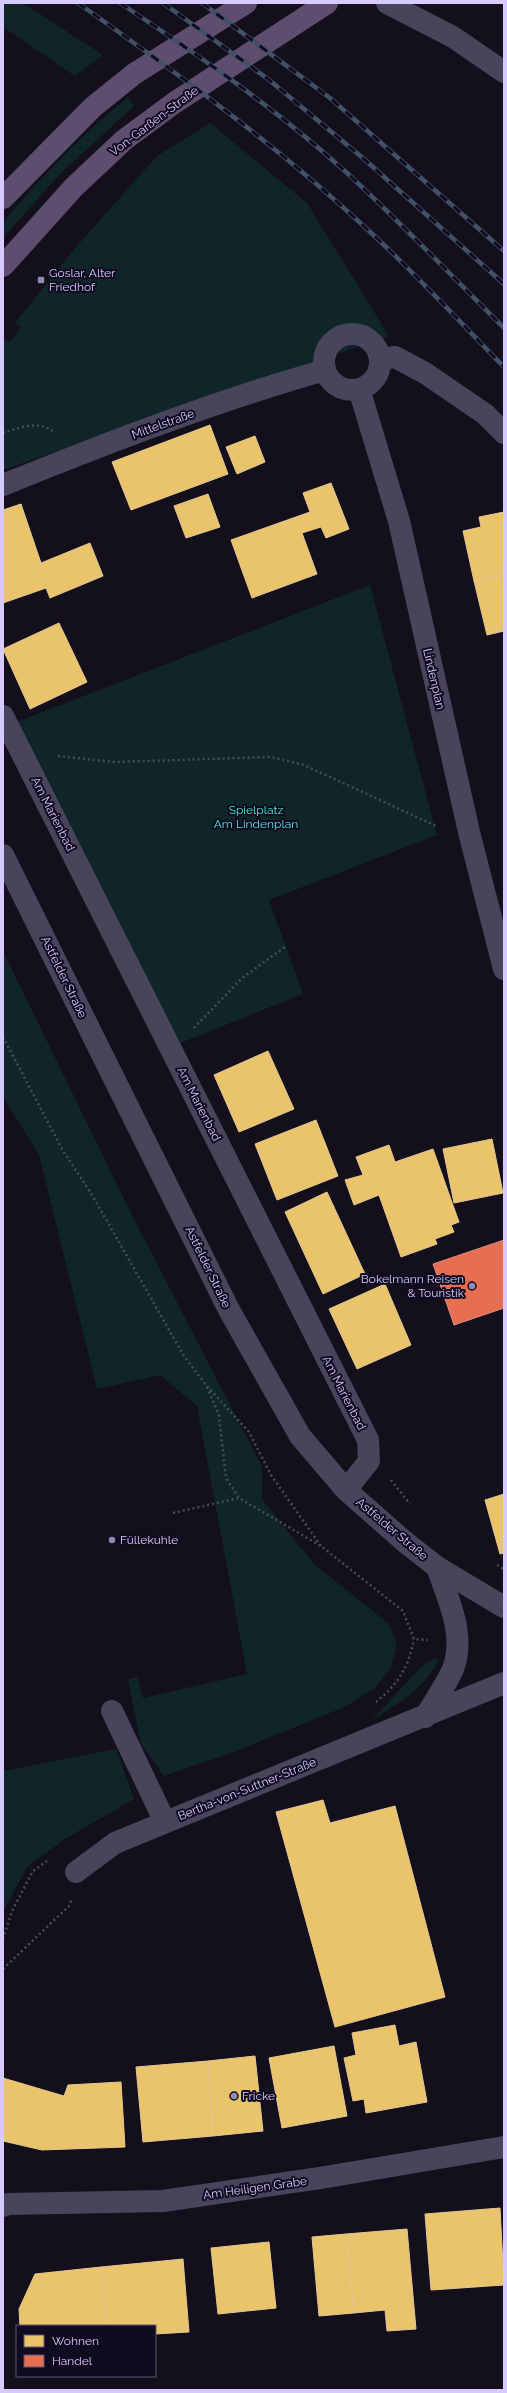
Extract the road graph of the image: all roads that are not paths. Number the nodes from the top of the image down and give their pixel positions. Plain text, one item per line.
1 (246, 3) edge
2 (327, 3) edge
3 (387, 3) edge
4 (504, 72) edge
5 (3, 198) edge
6 (3, 266) edge
7 (380, 359) junction
8 (325, 370) junction
9 (359, 389) junction
10 (504, 433) edge
11 (3, 485) edge
12 (3, 716) edge
13 (3, 855) edge
14 (504, 969) edge
15 (346, 1490) junction
16 (437, 1567) junction
17 (504, 1607) edge
18 (504, 1683) edge
19 (112, 1711) dead end
20 (425, 1717) junction
21 (165, 1822) junction
22 (76, 1872) road end
23 (504, 2146) edge
24 (3, 2206) edge

1 - 5 main road
2 - 6 main road, Von-Garßen-Straße
3 - 4 street
7 - 8 street
7 - 9 street
7 - 10 street
8 - 9 street
8 - 11 street, Mittelstraße
9 - 14 street, Lindenplan
12 - 15 street, Am Marienbad
13 - 15 street, Astfelder Straße
15 - 16 street, Astfelder Straße
16 - 17 street, Astfelder Straße
16 - 20 street
18 - 20 street, Bertha-von-Suttner-Straße
19 - 21 street
20 - 21 street, Bertha-von-Suttner-Straße
21 - 22 street, Bertha-von-Suttner-Straße
23 - 24 street, Am Heiligen Grabe

